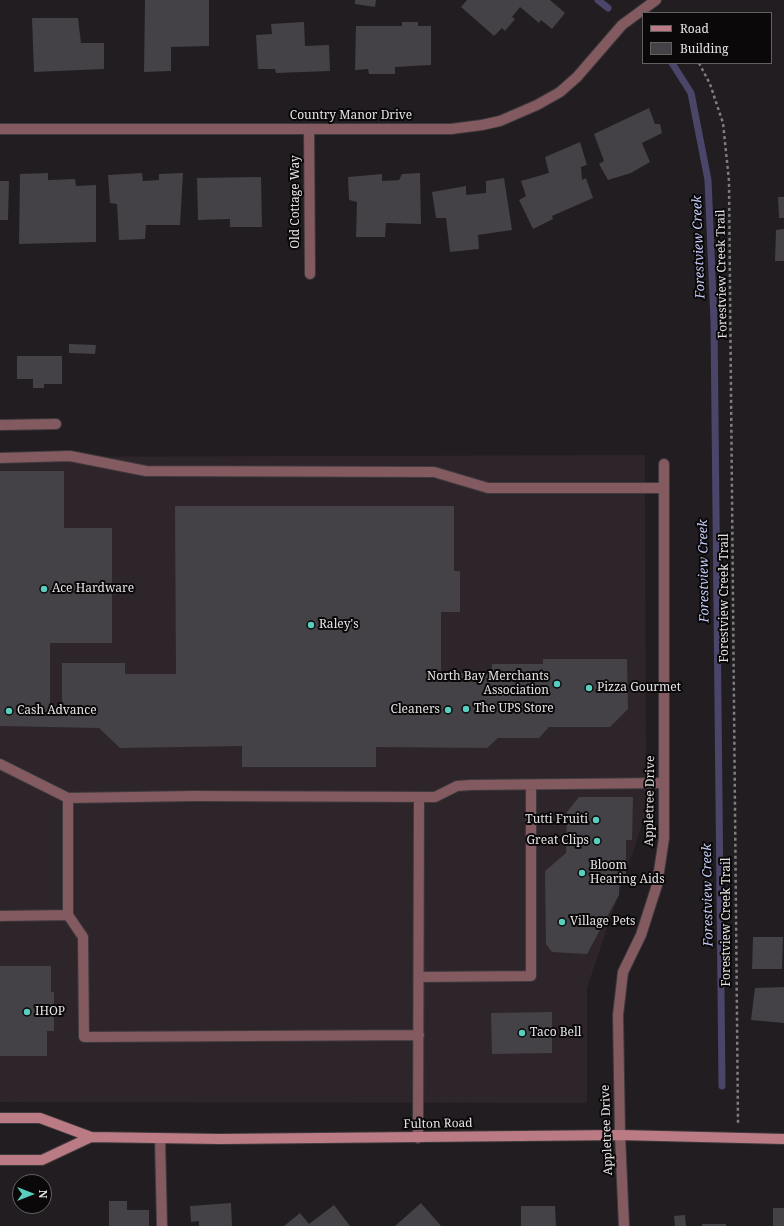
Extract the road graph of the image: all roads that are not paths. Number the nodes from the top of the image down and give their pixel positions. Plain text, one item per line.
1 (656, 0) edge
2 (0, 129) edge
3 (309, 129) junction
4 (310, 274) dead end
5 (56, 424) dead end
6 (0, 425) edge
7 (0, 458) edge
8 (664, 464) dead end
9 (664, 488) junction
10 (0, 764) edge
11 (664, 783) junction
12 (531, 785) junction
13 (419, 797) junction
14 (68, 798) junction
15 (68, 915) junction
16 (0, 916) edge
17 (419, 977) junction
18 (419, 1035) junction
19 (0, 1118) edge
20 (620, 1135) junction
21 (92, 1137) junction
22 (418, 1138) junction
23 (160, 1139) junction
24 (784, 1139) edge
25 (0, 1160) edge
26 (162, 1226) edge
27 (624, 1226) edge

1 - 3 street, Country Manor Drive
2 - 3 street, Country Manor Drive
3 - 4 street, Old Cottage Way
5 - 6 street
7 - 9 street
8 - 9 street, Appletree Drive
9 - 11 street, Appletree Drive
10 - 14 street
11 - 12 street
11 - 20 street, Appletree Drive
12 - 13 street
12 - 17 street
13 - 14 street
13 - 17 street
14 - 15 street
15 - 16 street
15 - 18 street
17 - 18 street
18 - 22 street
19 - 21 main road, Fulton Road
20 - 22 main road, Fulton Road
20 - 24 main road, Fulton Road
20 - 27 street, Appletree Drive
21 - 23 main road, Fulton Road
21 - 25 main road, Fulton Road
22 - 23 main road, Fulton Road
23 - 26 street

